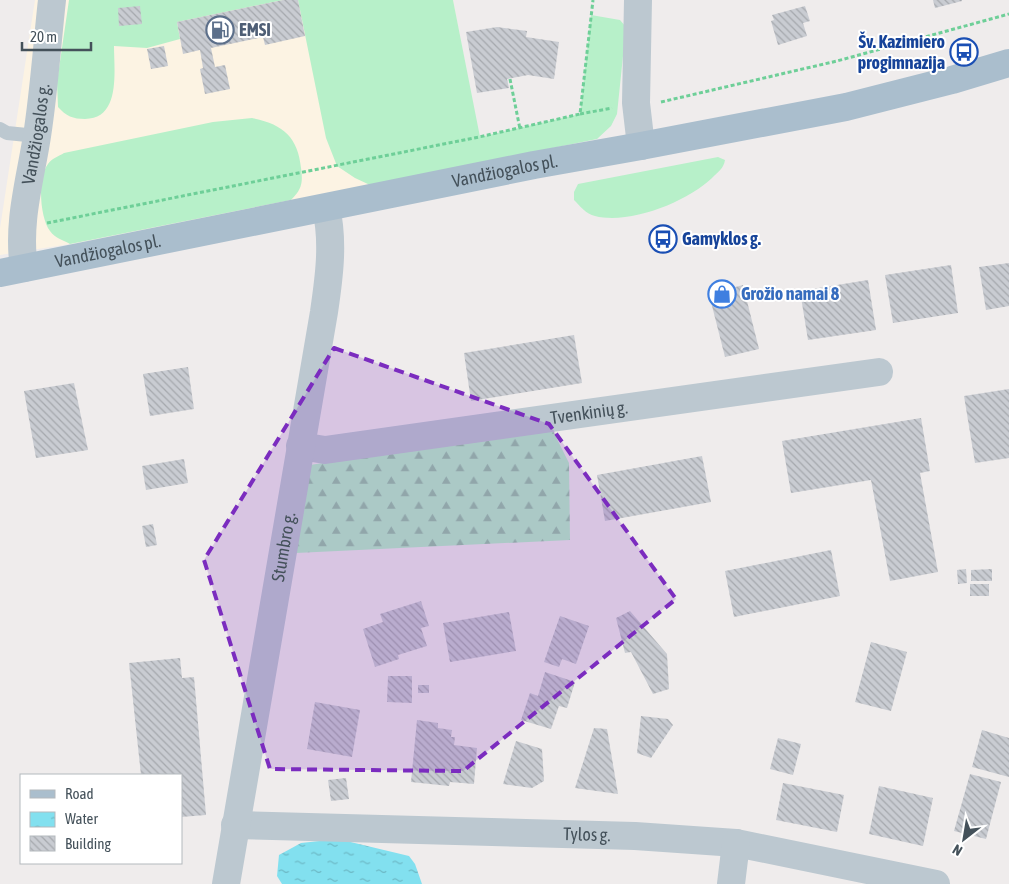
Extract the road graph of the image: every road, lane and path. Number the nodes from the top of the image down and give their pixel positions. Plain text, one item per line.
1 (52, 0) edge
2 (593, 0) edge
3 (638, 0) edge
4 (1009, 14) edge
5 (1009, 63) edge
6 (510, 78) dead end
7 (636, 103) junction
8 (580, 114) junction
9 (0, 129) edge
10 (520, 129) junction
11 (37, 136) junction
12 (641, 146) junction
13 (326, 208) junction
14 (21, 227) junction
15 (12, 271) edge
16 (879, 372) dead end
17 (300, 446) junction
18 (235, 825) junction
19 (736, 843) junction
20 (226, 884) edge
21 (731, 884) edge
22 (936, 884) edge

1 - 11 street, Vandžiogalos g.
2 - 8 path
3 - 7 street
4 - 7 path
5 - 12 main road, Vandžiogalos pl.
6 - 10 path
7 - 8 path
7 - 12 street
8 - 10 path
9 - 11 lane
10 - 14 path
11 - 14 street, Vandžiogalos g.
12 - 13 main road, Vandžiogalos pl.
13 - 15 main road, Vandžiogalos pl.
13 - 17 street, Stumbro g.
14 - 15 street, Vandžiogalos g.
16 - 17 street, Tvenkinių g.
17 - 18 street, Stumbro g.
18 - 19 street, Tylos g.
18 - 20 street, Stumbro g.
19 - 21 street
19 - 22 street, Tylos g.

